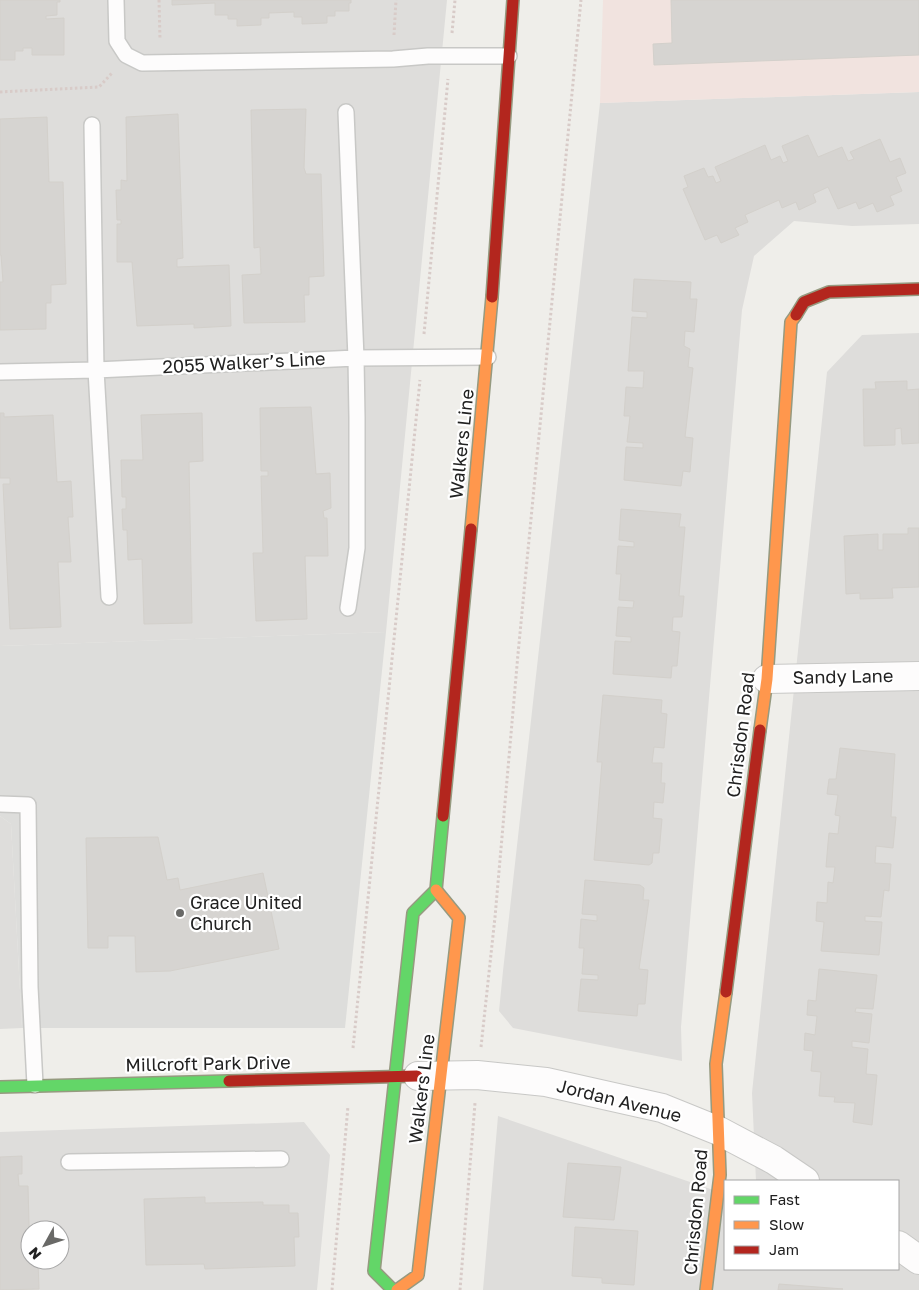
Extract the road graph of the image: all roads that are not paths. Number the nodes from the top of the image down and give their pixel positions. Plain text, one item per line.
1 (116, 0) edge
2 (513, 0) edge
3 (509, 56) junction
4 (346, 112) dead end
5 (92, 125) dead end
6 (919, 289) edge
7 (488, 356) junction
8 (356, 358) junction
9 (96, 370) junction
10 (0, 372) edge
11 (108, 597) dead end
12 (348, 608) dead end
13 (919, 676) edge
14 (767, 679) junction
15 (0, 804) edge
16 (436, 890) junction
17 (417, 1076) junction
18 (35, 1085) junction
19 (0, 1087) edge
20 (719, 1131) junction
21 (280, 1159) dead end
22 (69, 1162) dead end
23 (804, 1180) edge
24 (899, 1246) edge
25 (919, 1260) edge
26 (392, 1290) edge
27 (397, 1290) edge
28 (706, 1290) edge

1 - 3 lane
2 - 3 main road, Walkers Line
3 - 7 main road, Walkers Line
4 - 8 lane
5 - 9 lane
6 - 14 main road, Chrisdon Road
7 - 8 lane, 2055 Walker’s Line
7 - 16 main road, Walkers Line
8 - 9 lane, 2055 Walker’s Line
8 - 12 lane
9 - 10 lane, 2055 Walker’s Line
9 - 11 lane
13 - 14 street, Sandy Lane
14 - 20 main road, Chrisdon Road
15 - 18 lane
16 - 17 main road, Walkers Line
16 - 17 main road, Walkers Line
17 - 18 main road, Millcroft Park Drive
17 - 20 street, Jordan Avenue
17 - 26 main road, Walkers Line
17 - 27 main road, Walkers Line
18 - 19 main road, Millcroft Park Drive
20 - 23 street, Jordan Avenue
20 - 28 main road, Chrisdon Road
21 - 22 lane
24 - 25 street

